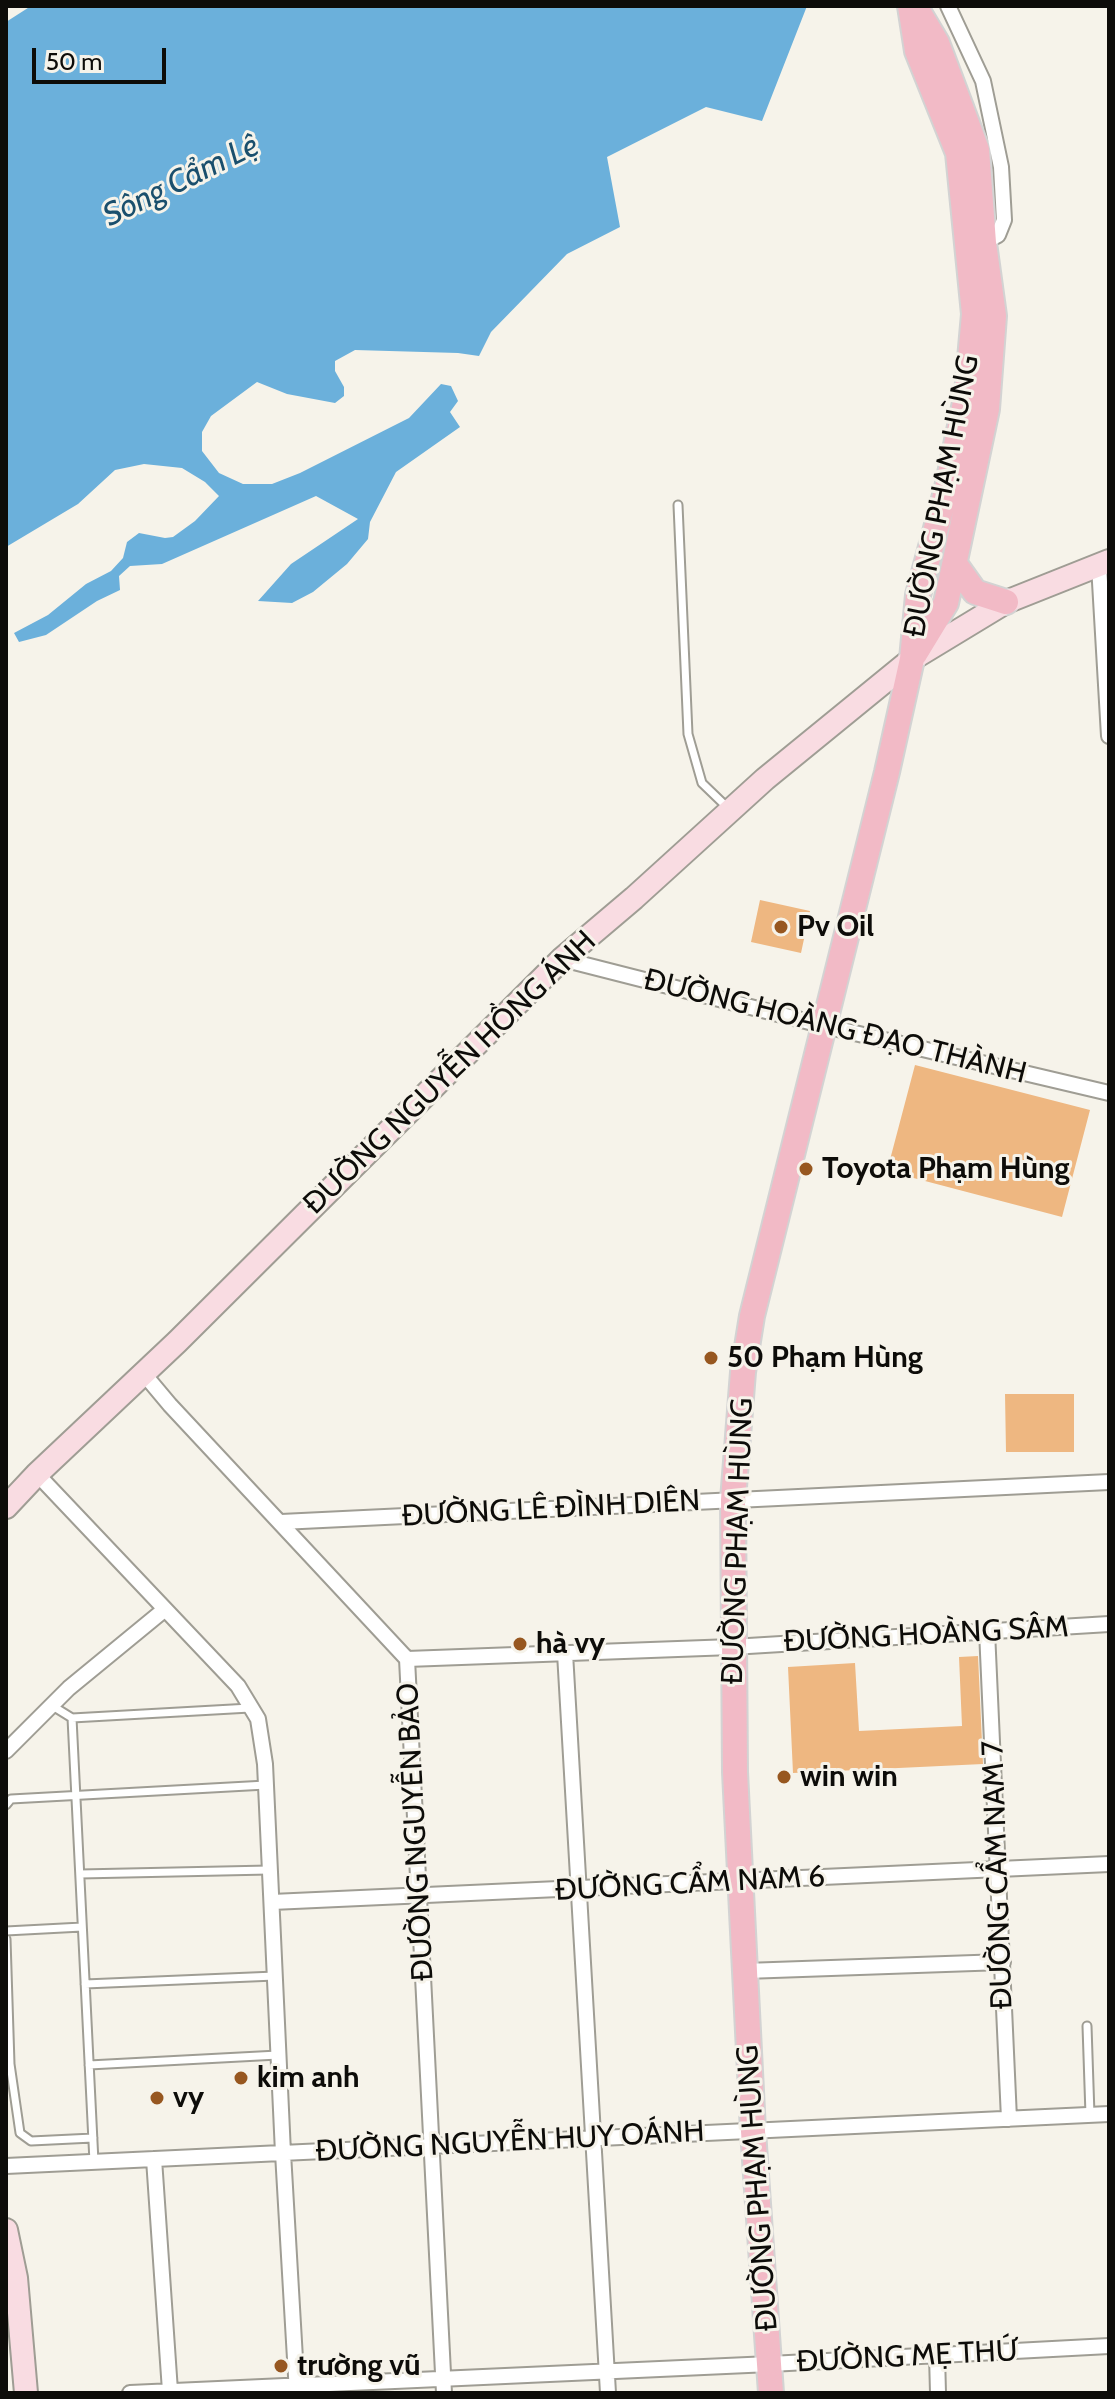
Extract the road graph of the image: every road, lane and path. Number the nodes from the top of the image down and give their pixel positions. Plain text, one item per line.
1 (912, 6) edge
2 (948, 6) edge
3 (976, 245) junction
4 (678, 505) dead end
5 (1104, 563) edge
6 (955, 564) junction
7 (1006, 602) junction
8 (912, 659) junction
9 (1109, 736) edge
10 (730, 810) junction
11 (562, 959) junction
12 (825, 1026) junction
13 (1109, 1093) edge
14 (144, 1374) junction
15 (37, 1474) junction
16 (1109, 1482) edge
17 (733, 1500) junction
18 (6, 1507) edge
19 (281, 1522) junction
20 (164, 1610) junction
21 (1109, 1624) edge
22 (987, 1631) junction
23 (732, 1647) junction
24 (565, 1653) junction
25 (407, 1659) junction
26 (51, 1705) junction
27 (252, 1707) junction
28 (72, 1718) junction
29 (6, 1751) edge
30 (266, 1785) junction
31 (75, 1794) junction
32 (6, 1805) edge
33 (1109, 1864) edge
34 (999, 1869) junction
35 (270, 1870) junction
36 (80, 1874) junction
37 (740, 1881) junction
38 (578, 1889) junction
39 (419, 1896) junction
40 (272, 1902) junction
41 (82, 1927) junction
42 (6, 1931) edge
43 (6, 1939) edge
44 (1003, 1962) junction
45 (745, 1971) junction
46 (275, 1976) junction
47 (85, 1984) junction
48 (1087, 2026) dead end
49 (278, 2055) junction
50 (89, 2065) junction
51 (1109, 2114) edge
52 (1090, 2115) junction
53 (1009, 2119) junction
54 (753, 2131) junction
55 (93, 2138) junction
56 (593, 2138) junction
57 (430, 2146) junction
58 (283, 2153) junction
59 (154, 2159) junction
60 (94, 2162) junction
61 (6, 2166) edge
62 (6, 2230) edge
63 (1109, 2346) edge
64 (937, 2355) junction
65 (770, 2364) junction
66 (608, 2371) junction
67 (444, 2386) edge
68 (297, 2389) edge
69 (170, 2391) junction
70 (26, 2393) edge
71 (130, 2393) edge
72 (608, 2393) edge
73 (771, 2393) edge
74 (938, 2393) edge

1 - 3 main road, ĐƯỜNG PHẠM HÙNG
2 - 3 street
3 - 6 main road, ĐƯỜNG PHẠM HÙNG
3 - 8 main road, ĐƯỜNG PHẠM HÙNG
4 - 10 lane
5 - 7 street, ĐƯỜNG NGUYỄN HỒNG ÁNH
5 - 9 street
6 - 7 main road
6 - 8 main road, ĐƯỜNG PHẠM HÙNG
7 - 8 street, ĐƯỜNG NGUYỄN HỒNG ÁNH
8 - 10 street, ĐƯỜNG NGUYỄN HỒNG ÁNH
8 - 12 main road, ĐƯỜNG PHẠM HÙNG
10 - 11 street, ĐƯỜNG NGUYỄN HỒNG ÁNH
11 - 12 street, ĐƯỜNG HOÀNG ĐẠO THÀNH
11 - 14 street, ĐƯỜNG NGUYỄN HỒNG ÁNH
12 - 13 street, ĐƯỜNG HOÀNG ĐẠO THÀNH
12 - 17 main road, ĐƯỜNG PHẠM HÙNG
14 - 15 street, ĐƯỜNG NGUYỄN HỒNG ÁNH
14 - 19 street, ĐƯỜNG NGUYỄN BẢO
15 - 18 street, ĐƯỜNG NGUYỄN HỒNG ÁNH
15 - 20 street
16 - 17 street, ĐƯỜNG LÊ ĐÌNH DIÊN
17 - 19 street, ĐƯỜNG LÊ ĐÌNH DIÊN
17 - 23 main road, ĐƯỜNG PHẠM HÙNG
19 - 25 street, ĐƯỜNG NGUYỄN BẢO
20 - 26 street
20 - 27 street
21 - 22 street, ĐƯỜNG HOÀNG SÂM
22 - 23 street, ĐƯỜNG HOÀNG SÂM
22 - 34 street, ĐƯỜNG CẨM NAM 7
23 - 24 street, ĐƯỜNG HOÀNG SÂM
23 - 37 main road, ĐƯỜNG PHẠM HÙNG
24 - 25 street, ĐƯỜNG HOÀNG SÂM
24 - 38 street
25 - 39 street, ĐƯỜNG NGUYỄN BẢO
26 - 28 lane
26 - 29 street
27 - 28 lane
27 - 30 street
28 - 31 lane
30 - 31 lane
30 - 35 street
31 - 32 lane
31 - 36 lane
33 - 34 street, ĐƯỜNG CẨM NAM 6
34 - 37 street, ĐƯỜNG CẨM NAM 6
34 - 44 street, ĐƯỜNG CẨM NAM 7
35 - 36 lane
35 - 40 street
36 - 41 lane
37 - 38 street, ĐƯỜNG CẨM NAM 6
37 - 45 main road, ĐƯỜNG PHẠM HÙNG
38 - 39 street, ĐƯỜNG CẨM NAM 6
38 - 56 street
39 - 40 street, ĐƯỜNG CẨM NAM 6
39 - 57 street, ĐƯỜNG NGUYỄN BẢO
40 - 46 street
41 - 42 lane
41 - 47 lane
43 - 55 lane
44 - 45 street
44 - 53 street, ĐƯỜNG CẨM NAM 7
45 - 54 main road, ĐƯỜNG PHẠM HÙNG
46 - 47 lane
46 - 49 street
47 - 50 lane
48 - 52 lane
49 - 50 lane
49 - 58 street
50 - 55 lane
51 - 52 street, ĐƯỜNG NGUYỄN HUY OÁNH
52 - 53 street, ĐƯỜNG NGUYỄN HUY OÁNH
53 - 54 street, ĐƯỜNG NGUYỄN HUY OÁNH
54 - 56 street, ĐƯỜNG NGUYỄN HUY OÁNH
54 - 65 main road, ĐƯỜNG PHẠM HÙNG
55 - 60 lane
56 - 57 street, ĐƯỜNG NGUYỄN HUY OÁNH
56 - 66 street
57 - 58 street, ĐƯỜNG NGUYỄN HUY OÁNH
57 - 67 street, ĐƯỜNG NGUYỄN BẢO
58 - 59 street, ĐƯỜNG NGUYỄN HUY OÁNH
58 - 68 street
59 - 60 street, ĐƯỜNG NGUYỄN HUY OÁNH
59 - 69 street
60 - 61 street, ĐƯỜNG NGUYỄN HUY OÁNH
62 - 70 street
63 - 64 street, ĐƯỜNG MẸ THỨ
64 - 65 street, ĐƯỜNG MẸ THỨ
64 - 74 street
65 - 66 street, ĐƯỜNG MẸ THỨ
65 - 73 main road, ĐƯỜNG PHẠM HÙNG
66 - 67 street, ĐƯỜNG MẸ THỨ
66 - 72 street
67 - 68 street, ĐƯỜNG MẸ THỨ
68 - 69 street, ĐƯỜNG MẸ THỨ
69 - 71 street, ĐƯỜNG MẸ THỨ

